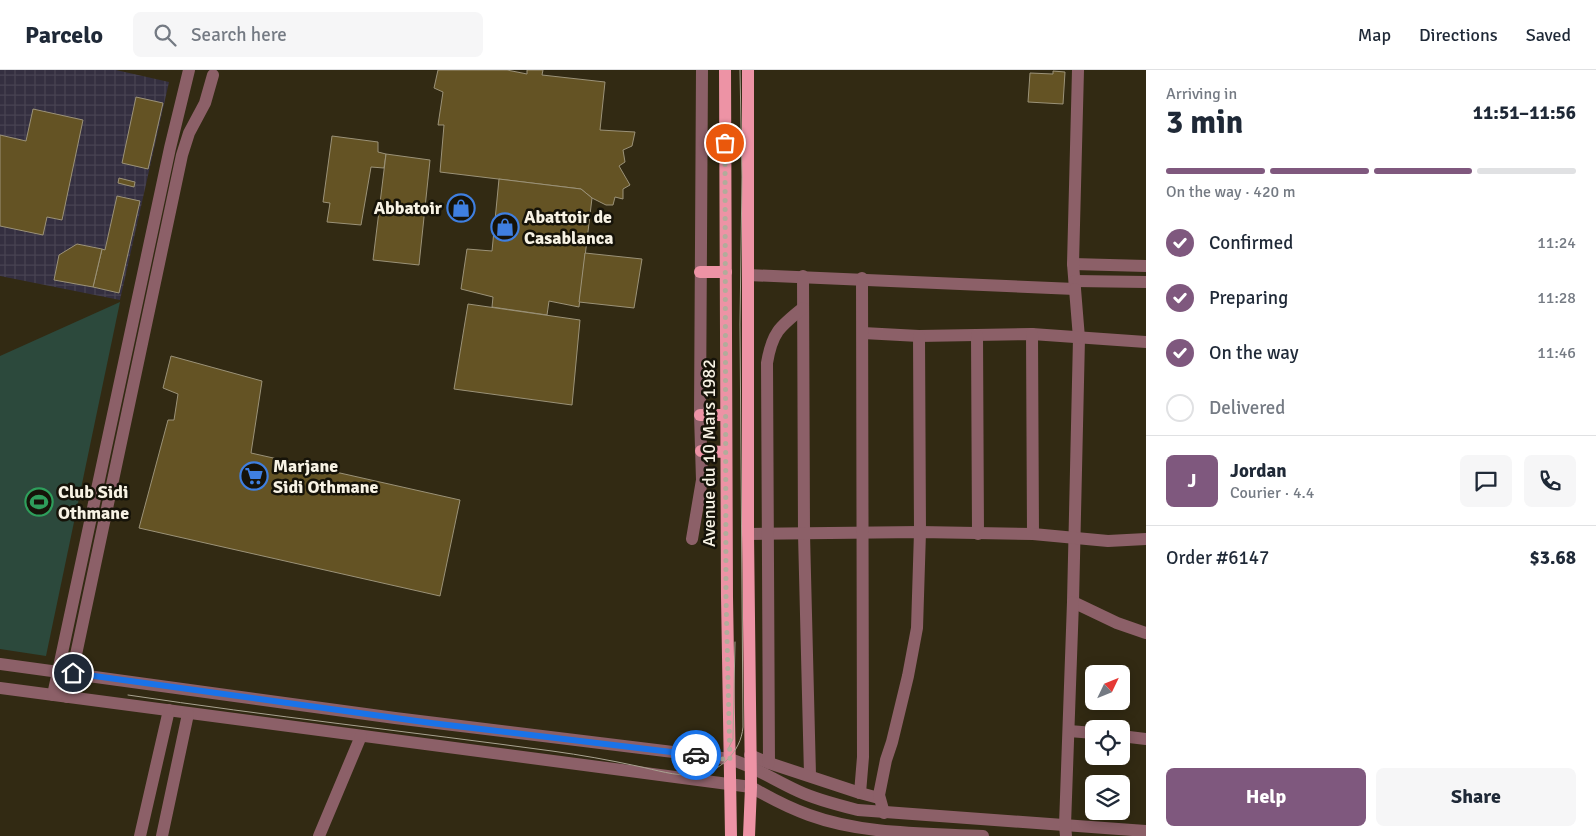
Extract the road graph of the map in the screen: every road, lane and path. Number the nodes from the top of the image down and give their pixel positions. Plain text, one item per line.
1 (190, 70) edge
2 (702, 70) edge
3 (725, 70) edge
4 (748, 70) edge
5 (1078, 70) edge
6 (216, 73) edge
7 (1073, 264) junction
8 (1146, 266) edge
9 (700, 272) junction
10 (726, 272) junction
11 (748, 275) junction
12 (803, 276) junction
13 (862, 278) junction
14 (1146, 282) edge
15 (1075, 285) junction
16 (803, 308) junction
17 (863, 333) junction
18 (1032, 334) junction
19 (978, 335) junction
20 (919, 336) junction
21 (1079, 338) junction
22 (1146, 342) edge
23 (700, 415) junction
24 (726, 416) junction
25 (701, 451) junction
26 (726, 452) junction
27 (920, 532) junction
28 (748, 534) junction
29 (768, 534) junction
30 (804, 534) junction
31 (862, 534) junction
32 (978, 534) junction
33 (1033, 534) junction
34 (1074, 538) junction
35 (692, 539) dead end
36 (1146, 539) edge
37 (1073, 602) junction
38 (1146, 633) edge
39 (0, 664) edge
40 (59, 671) junction
41 (73, 673) junction
42 (0, 688) edge
43 (53, 695) junction
44 (67, 697) junction
45 (169, 710) junction
46 (188, 714) junction
47 (1069, 731) junction
48 (1085, 732) edge
49 (361, 736) junction
50 (1130, 737) edge
51 (1146, 739) edge
52 (730, 760) junction
53 (750, 760) junction
54 (769, 763) junction
55 (810, 775) junction
56 (730, 784) junction
57 (751, 787) junction
58 (860, 793) junction
59 (879, 795) junction
60 (884, 813) junction
61 (921, 815) junction
62 (1065, 830) edge
63 (1146, 831) edge
64 (921, 833) junction
65 (899, 834) edge
66 (140, 836) edge
67 (162, 836) edge
68 (319, 836) edge
69 (731, 836) edge
70 (749, 836) edge
71 (984, 836) edge

1 - 6 street
1 - 40 street
2 - 9 street
3 - 10 main road, Avenue du 10 Mars 1982
4 - 11 main road
5 - 7 street
6 - 41 street
7 - 8 street
7 - 15 street
9 - 10 main road
9 - 23 street
10 - 24 main road, Avenue du 10 Mars 1982
11 - 12 street
11 - 28 main road
12 - 13 street
12 - 16 street
13 - 15 street
13 - 17 street
14 - 15 street
15 - 21 street
16 - 29 street
16 - 30 street
17 - 20 street
17 - 31 street
18 - 19 street
18 - 21 street
18 - 33 street
19 - 20 street
19 - 32 street
20 - 27 street
21 - 22 street
21 - 34 street
23 - 24 main road
23 - 25 street
24 - 26 main road, Avenue du 10 Mars 1982
25 - 26 main road
25 - 35 street
26 - 52 main road, Avenue du 10 Mars 1982
27 - 31 street
27 - 32 street
27 - 59 street
28 - 29 street
28 - 53 main road
29 - 30 street
29 - 54 street
30 - 31 street
30 - 55 street
31 - 58 street
32 - 33 street
33 - 34 street
34 - 36 street
34 - 37 street
37 - 38 street
37 - 47 street
39 - 40 street
40 - 41 street
40 - 43 street
41 - 44 street
41 - 52 street
42 - 43 street
43 - 44 street
44 - 45 street
45 - 46 street
45 - 66 street
46 - 49 street
46 - 67 street
47 - 48 street
47 - 62 street
49 - 56 street
49 - 68 street
50 - 51 street
52 - 53 street
52 - 56 main road, Avenue du 10 Mars 1982
53 - 54 street
53 - 57 main road
53 - 60 street
54 - 55 street
55 - 58 street
56 - 57 street
56 - 69 main road, Avenue du 10 Mars 1982
57 - 65 street
57 - 70 main road
58 - 59 street
59 - 60 street
60 - 61 street
61 - 62 street
61 - 64 street
62 - 63 street
64 - 65 street
64 - 71 street

